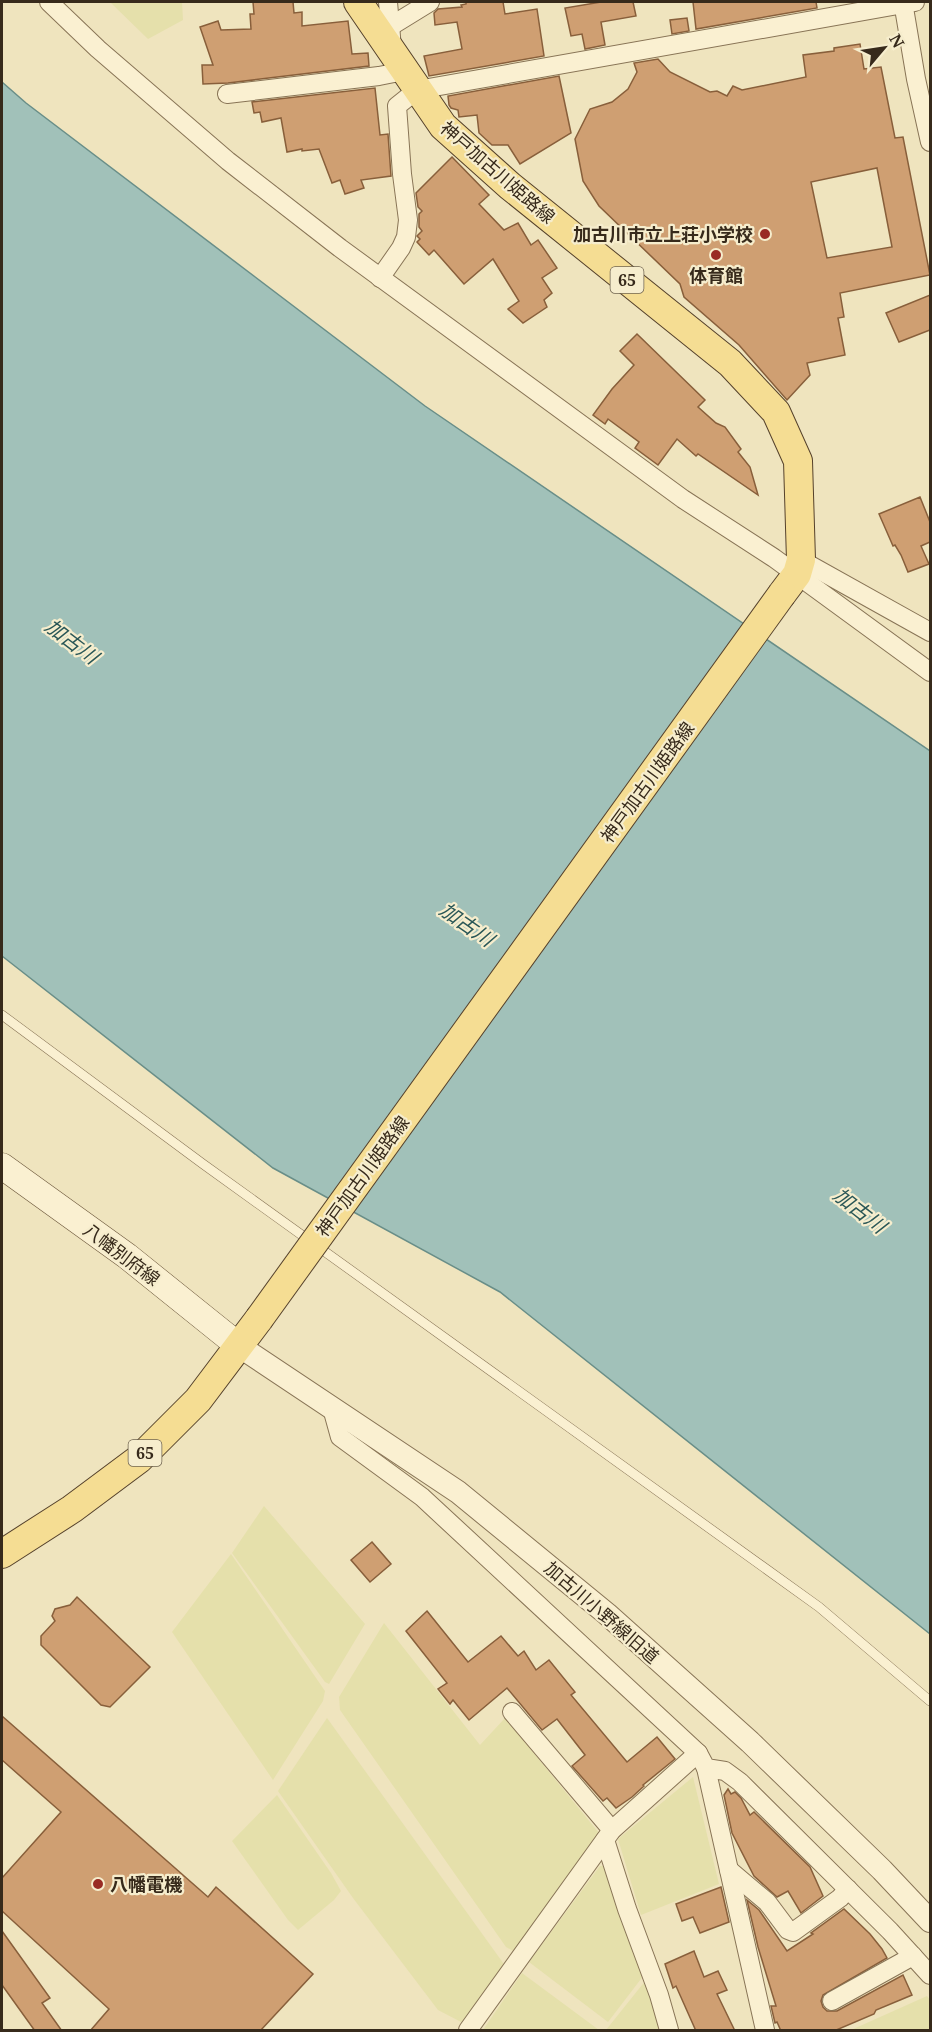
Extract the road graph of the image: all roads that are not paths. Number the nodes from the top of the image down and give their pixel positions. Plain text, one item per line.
1 (49, 2) edge
2 (358, 2) edge
3 (388, 2) edge
4 (429, 2) edge
5 (907, 2) edge
6 (401, 60) junction
7 (227, 94) dead end
8 (930, 141) edge
9 (380, 278) junction
10 (793, 576) junction
11 (930, 632) edge
12 (930, 672) edge
13 (2, 1015) edge
14 (2, 1166) edge
15 (239, 1346) junction
16 (332, 1407) junction
17 (2, 1554) edge
18 (930, 1701) edge
19 (512, 1712) dead end
20 (702, 1760) junction
21 (608, 1835) junction
22 (729, 1870) junction
23 (848, 1889) junction
24 (930, 1921) edge
25 (913, 1956) junction
26 (930, 1975) edge
27 (832, 2001) dead end
28 (468, 2031) edge
29 (669, 2031) edge
30 (765, 2031) edge

1 - 9 street
2 - 6 main road, 神戸加古川姫路線 / 65
3 - 6 street
4 - 6 street
5 - 6 street
5 - 8 street
6 - 7 street
6 - 9 street
6 - 10 main road, 神戸加古川姫路線 / 65
9 - 10 street
10 - 11 street
10 - 12 street
10 - 15 main road, 神戸加古川姫路線 / 65, bridge
13 - 18 lane
14 - 15 main road, 八幡別府線
15 - 16 street, 加古川小野線旧道
15 - 17 main road, 神戸加古川姫路線 / 65
16 - 20 street
16 - 24 street, 加古川小野線旧道
19 - 21 street
20 - 21 street
20 - 22 street
20 - 23 street
21 - 28 street
21 - 29 street
22 - 23 street
22 - 30 street
23 - 25 street
25 - 26 street
25 - 27 street

